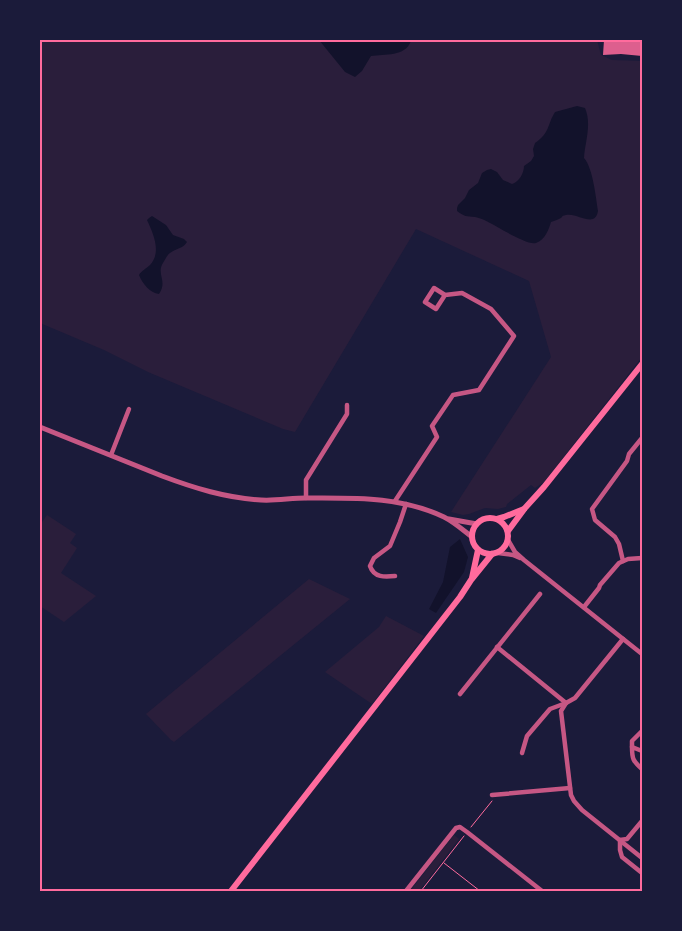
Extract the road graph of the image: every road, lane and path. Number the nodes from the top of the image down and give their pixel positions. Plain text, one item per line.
1 (444, 295) junction
2 (642, 364) edge
3 (347, 405) dead end
4 (129, 409) dead end
5 (40, 427) edge
6 (642, 438) edge
7 (111, 455) junction
8 (306, 498) junction
9 (395, 501) junction
10 (406, 504) junction
11 (525, 508) junction
12 (446, 518) junction
13 (497, 519) junction
14 (477, 524) junction
15 (508, 531) junction
16 (472, 537) junction
17 (508, 540) junction
18 (478, 550) junction
19 (495, 553) junction
20 (642, 558) edge
21 (524, 560) junction
22 (623, 561) junction
23 (395, 576) dead end
24 (471, 580) junction
25 (540, 594) dead end
26 (584, 607) junction
27 (623, 639) junction
28 (497, 647) junction
29 (642, 654) edge
30 (460, 694) dead end
31 (566, 703) junction
32 (642, 731) edge
33 (632, 747) junction
34 (642, 751) edge
35 (522, 753) dead end
36 (642, 769) edge
37 (570, 788) junction
38 (492, 795) joint
39 (642, 821) edge
40 (467, 832) junction
41 (620, 840) junction
42 (642, 858) edge
43 (444, 863) junction
44 (642, 873) edge
45 (231, 891) edge
46 (406, 891) edge
47 (421, 891) edge
48 (480, 891) edge
49 (542, 891) edge

1 - 1 street
1 - 9 street
2 - 11 main road
3 - 8 street
4 - 7 street
5 - 7 street
6 - 22 street
7 - 8 street
8 - 9 street
9 - 10 street
10 - 12 street
10 - 23 street
11 - 13 main road
11 - 15 main road
12 - 14 street
12 - 16 street
13 - 14 main road
13 - 15 main road
14 - 16 main road
15 - 17 main road
16 - 18 main road
17 - 19 main road
17 - 21 street
18 - 19 main road
18 - 24 main road
19 - 21 street
19 - 24 main road
20 - 22 street
21 - 26 street
22 - 26 street
24 - 45 main road
25 - 28 street
26 - 27 street
27 - 29 street
27 - 31 street
28 - 30 street
28 - 31 street
31 - 35 street
31 - 37 street
32 - 33 street
33 - 34 street
33 - 36 street
37 - 38 street
37 - 41 street
38 - 40 path
39 - 41 street
40 - 43 path
40 - 46 street
40 - 49 street
41 - 42 street
41 - 44 street
43 - 47 path
43 - 48 path

